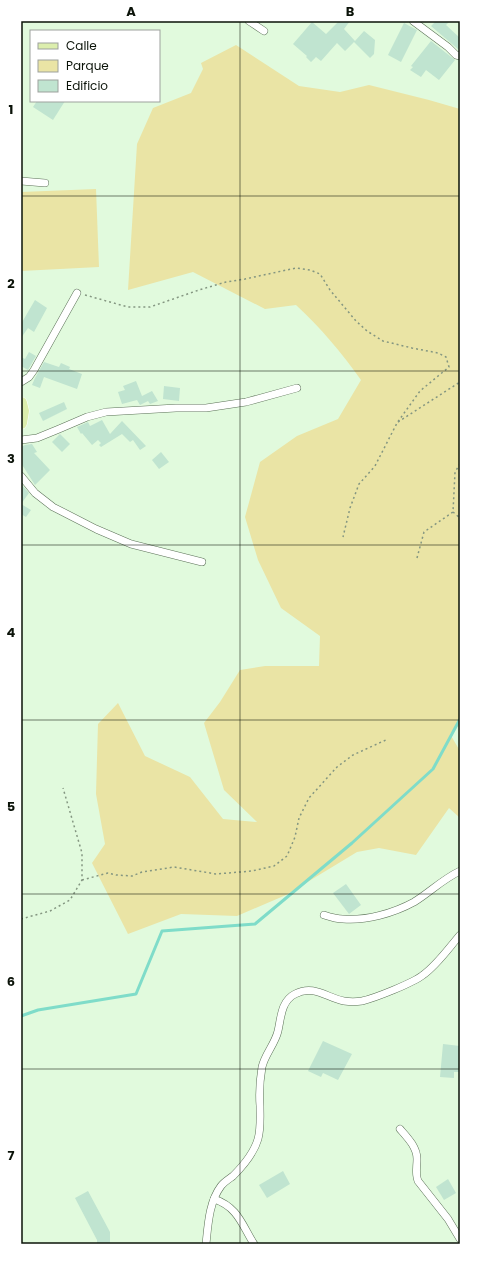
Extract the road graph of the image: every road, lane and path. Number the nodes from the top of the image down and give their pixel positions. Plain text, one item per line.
1 (249, 21) edge
2 (413, 21) edge
3 (264, 32) dead end
4 (460, 56) edge
5 (21, 182) edge
6 (45, 183) dead end
7 (77, 293) joint
8 (21, 382) edge
9 (460, 382) edge
10 (297, 388) dead end
11 (21, 403) edge
12 (397, 422) junction
13 (21, 423) edge
14 (21, 440) edge
15 (460, 464) edge
16 (21, 476) edge
17 (453, 512) junction
18 (460, 518) edge
19 (343, 537) dead end
20 (418, 558) dead end
21 (202, 562) dead end
22 (388, 740) dead end
23 (63, 788) dead end
24 (460, 871) edge
25 (82, 880) junction
26 (324, 915) dead end
27 (21, 919) edge
28 (460, 935) edge
29 (400, 1129) dead end
30 (214, 1199) junction
31 (460, 1239) edge
32 (206, 1244) edge
33 (254, 1244) edge

1 - 3 street
2 - 4 street
5 - 6 street
7 - 8 street
7 - 12 path
9 - 12 path
10 - 14 street
11 - 13 main road
12 - 19 path
15 - 17 path
16 - 21 street
17 - 18 path
17 - 20 path
22 - 25 path
23 - 25 path
24 - 26 street
25 - 27 path
28 - 30 street
29 - 31 street
30 - 32 street
30 - 33 street

